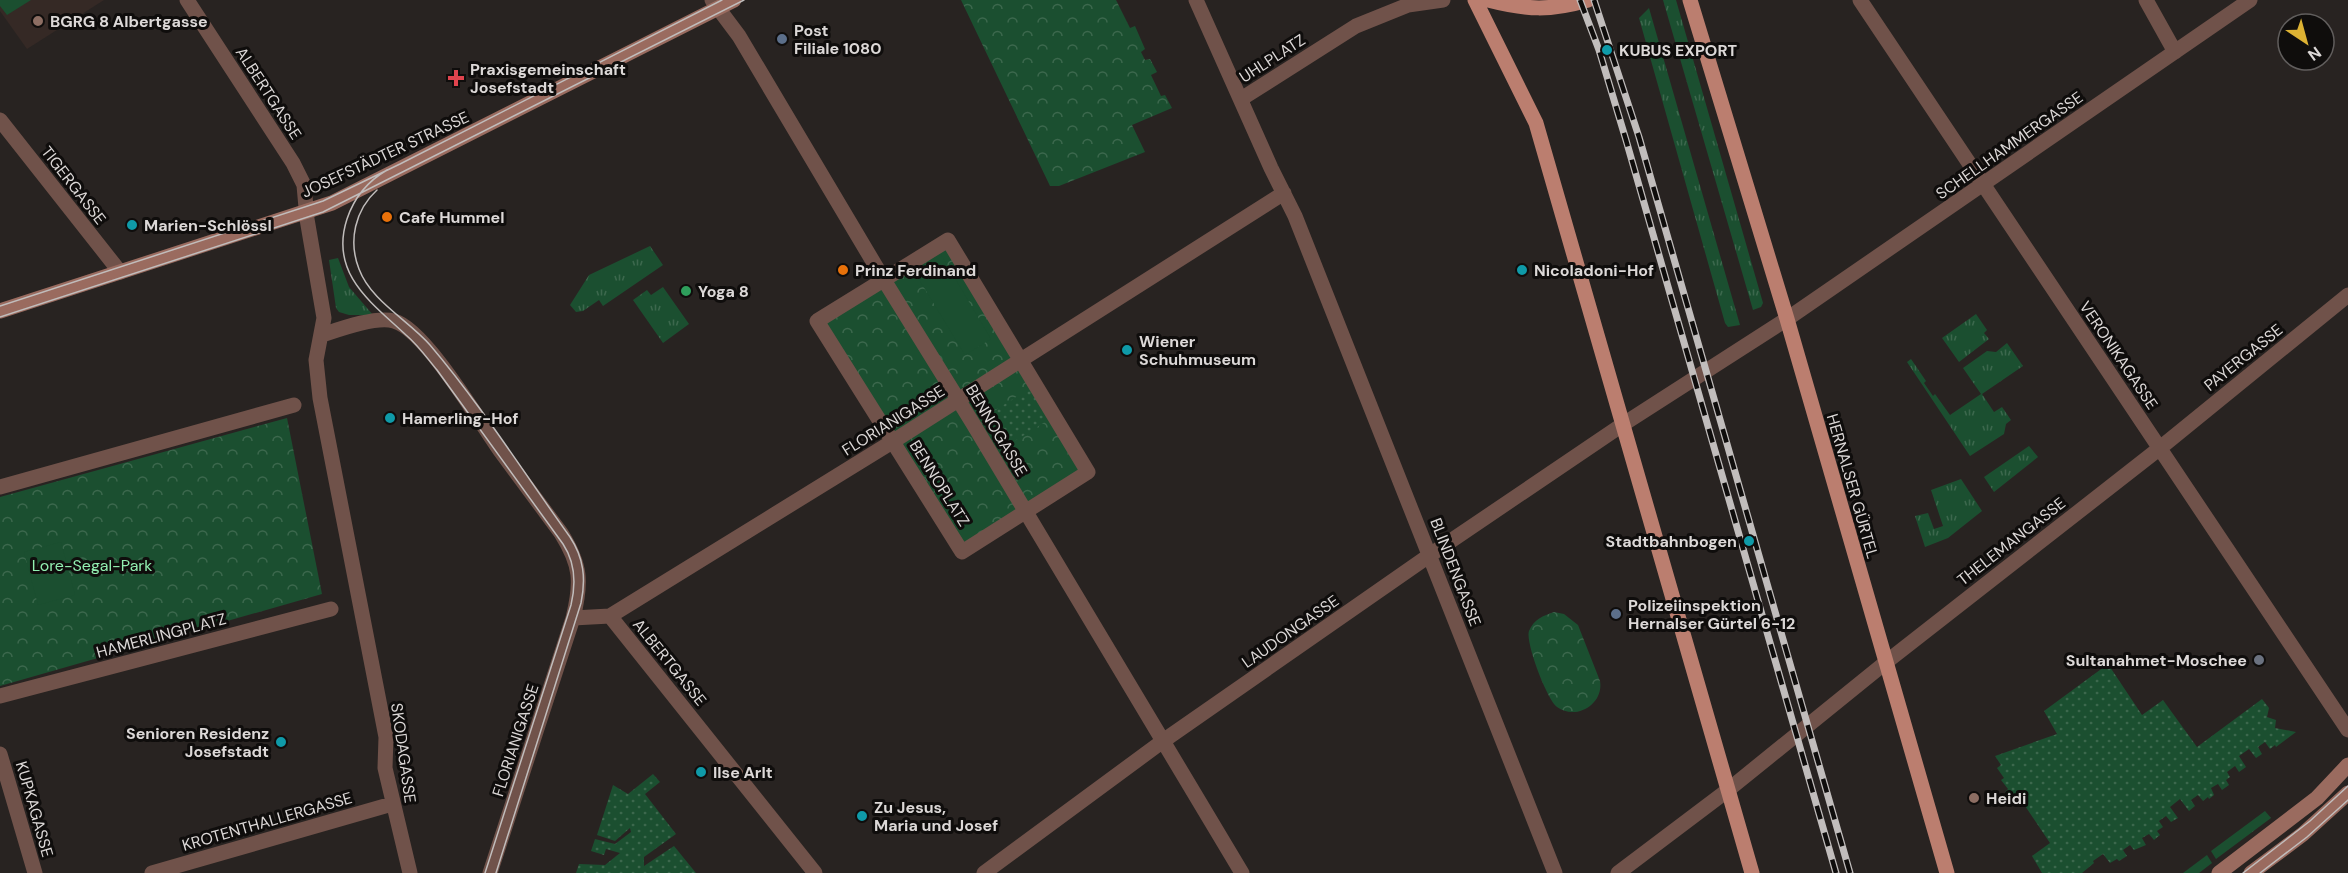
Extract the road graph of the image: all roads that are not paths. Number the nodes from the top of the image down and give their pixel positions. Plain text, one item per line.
1 (187, 0) edge
2 (734, 0) edge
3 (1196, 0) edge
4 (1443, 0) edge
5 (1475, 0) edge
6 (1488, 0) edge
7 (1588, 0) edge
8 (1690, 0) edge
9 (1860, 0) edge
10 (2146, 0) edge
11 (2250, 0) edge
12 (715, 4) edge
13 (2175, 52) junction
14 (1241, 99) junction
15 (0, 120) edge
16 (1983, 185) junction
17 (1284, 193) junction
18 (306, 212) junction
19 (120, 272) junction
20 (884, 280) junction
21 (1323, 285) joint
22 (2348, 295) edge
23 (0, 311) edge
24 (1787, 319) junction
25 (322, 335) junction
26 (1022, 360) junction
27 (958, 400) junction
28 (294, 405) dead end
29 (1622, 426) junction
30 (892, 442) junction
31 (2160, 447) junction
32 (0, 487) edge
33 (1025, 512) junction
34 (1430, 555) junction
35 (331, 609) dead end
36 (610, 616) junction
37 (573, 618) junction
38 (1885, 663) junction
39 (0, 696) edge
40 (2348, 730) edge
41 (1164, 741) junction
42 (0, 754) edge
43 (2348, 765) edge
44 (1728, 790) junction
45 (2348, 793) edge
46 (392, 804) junction
47 (35, 873) edge
48 (152, 873) edge
49 (410, 873) edge
50 (490, 873) edge
51 (815, 873) edge
52 (984, 873) edge
53 (1242, 873) edge
54 (1555, 873) edge
55 (1618, 873) edge
56 (1752, 873) edge
57 (1947, 873) edge
58 (2218, 873) edge
59 (2251, 873) edge

1 - 18 street, ALBERTGASSE
2 - 12 street, JOSEFSTÄDTER STRASSE
3 - 14 street
4 - 14 street, UHLPLATZ
5 - 29 main road
6 - 7 main road
8 - 24 main road, HERNALSER GÜRTEL
9 - 16 street, VERONIKAGASSE
10 - 13 street
11 - 13 street, SCHELLHAMMERGASSE
12 - 18 street, JOSEFSTÄDTER STRASSE
12 - 20 street, BENNOGASSE
13 - 16 street, SCHELLHAMMERGASSE
14 - 17 street, UHLPLATZ
15 - 19 street, TIGERGASSE
16 - 24 street, SCHELLHAMMERGASSE
16 - 31 street, VERONIKAGASSE
17 - 21 street, UHLPLATZ
17 - 26 street, FLORIANIGASSE
18 - 19 street, JOSEFSTÄDTER STRASSE
18 - 25 street, ALBERTGASSE
19 - 23 street, JOSEFSTÄDTER STRASSE
20 - 26 street, BENNOPLATZ
20 - 27 street, BENNOGASSE
20 - 30 street, BENNOPLATZ
21 - 34 street, BLINDENGASSE
22 - 31 street, PAYERGASSE
24 - 29 street
24 - 38 main road, HERNALSER GÜRTEL
25 - 37 street
25 - 46 street, SKODAGASSE
26 - 27 street, FLORIANIGASSE
26 - 33 street, BENNOPLATZ
27 - 30 street, FLORIANIGASSE
27 - 33 street, BENNOGASSE
28 - 32 street
29 - 34 street, LAUDONGASSE
29 - 44 main road
30 - 33 street, BENNOPLATZ
30 - 36 street, FLORIANIGASSE
31 - 38 street, THELEMANGASSE
31 - 40 street, VERONIKAGASSE
33 - 41 street, BENNOGASSE
34 - 41 street, LAUDONGASSE
34 - 54 street, BLINDENGASSE
35 - 39 street, HAMERLINGPLATZ
36 - 37 street, ALBERTGASSE
36 - 51 street, ALBERTGASSE
37 - 50 street, FLORIANIGASSE
38 - 44 street
38 - 57 main road, HERNALSER GÜRTEL
41 - 52 street, LAUDONGASSE
41 - 53 street, BENNOGASSE
42 - 47 street, KUPKAGASSE
43 - 58 street
44 - 55 street
44 - 56 main road
45 - 59 street
46 - 48 street, KROTENTHALLERGASSE
46 - 49 street, SKODAGASSE

